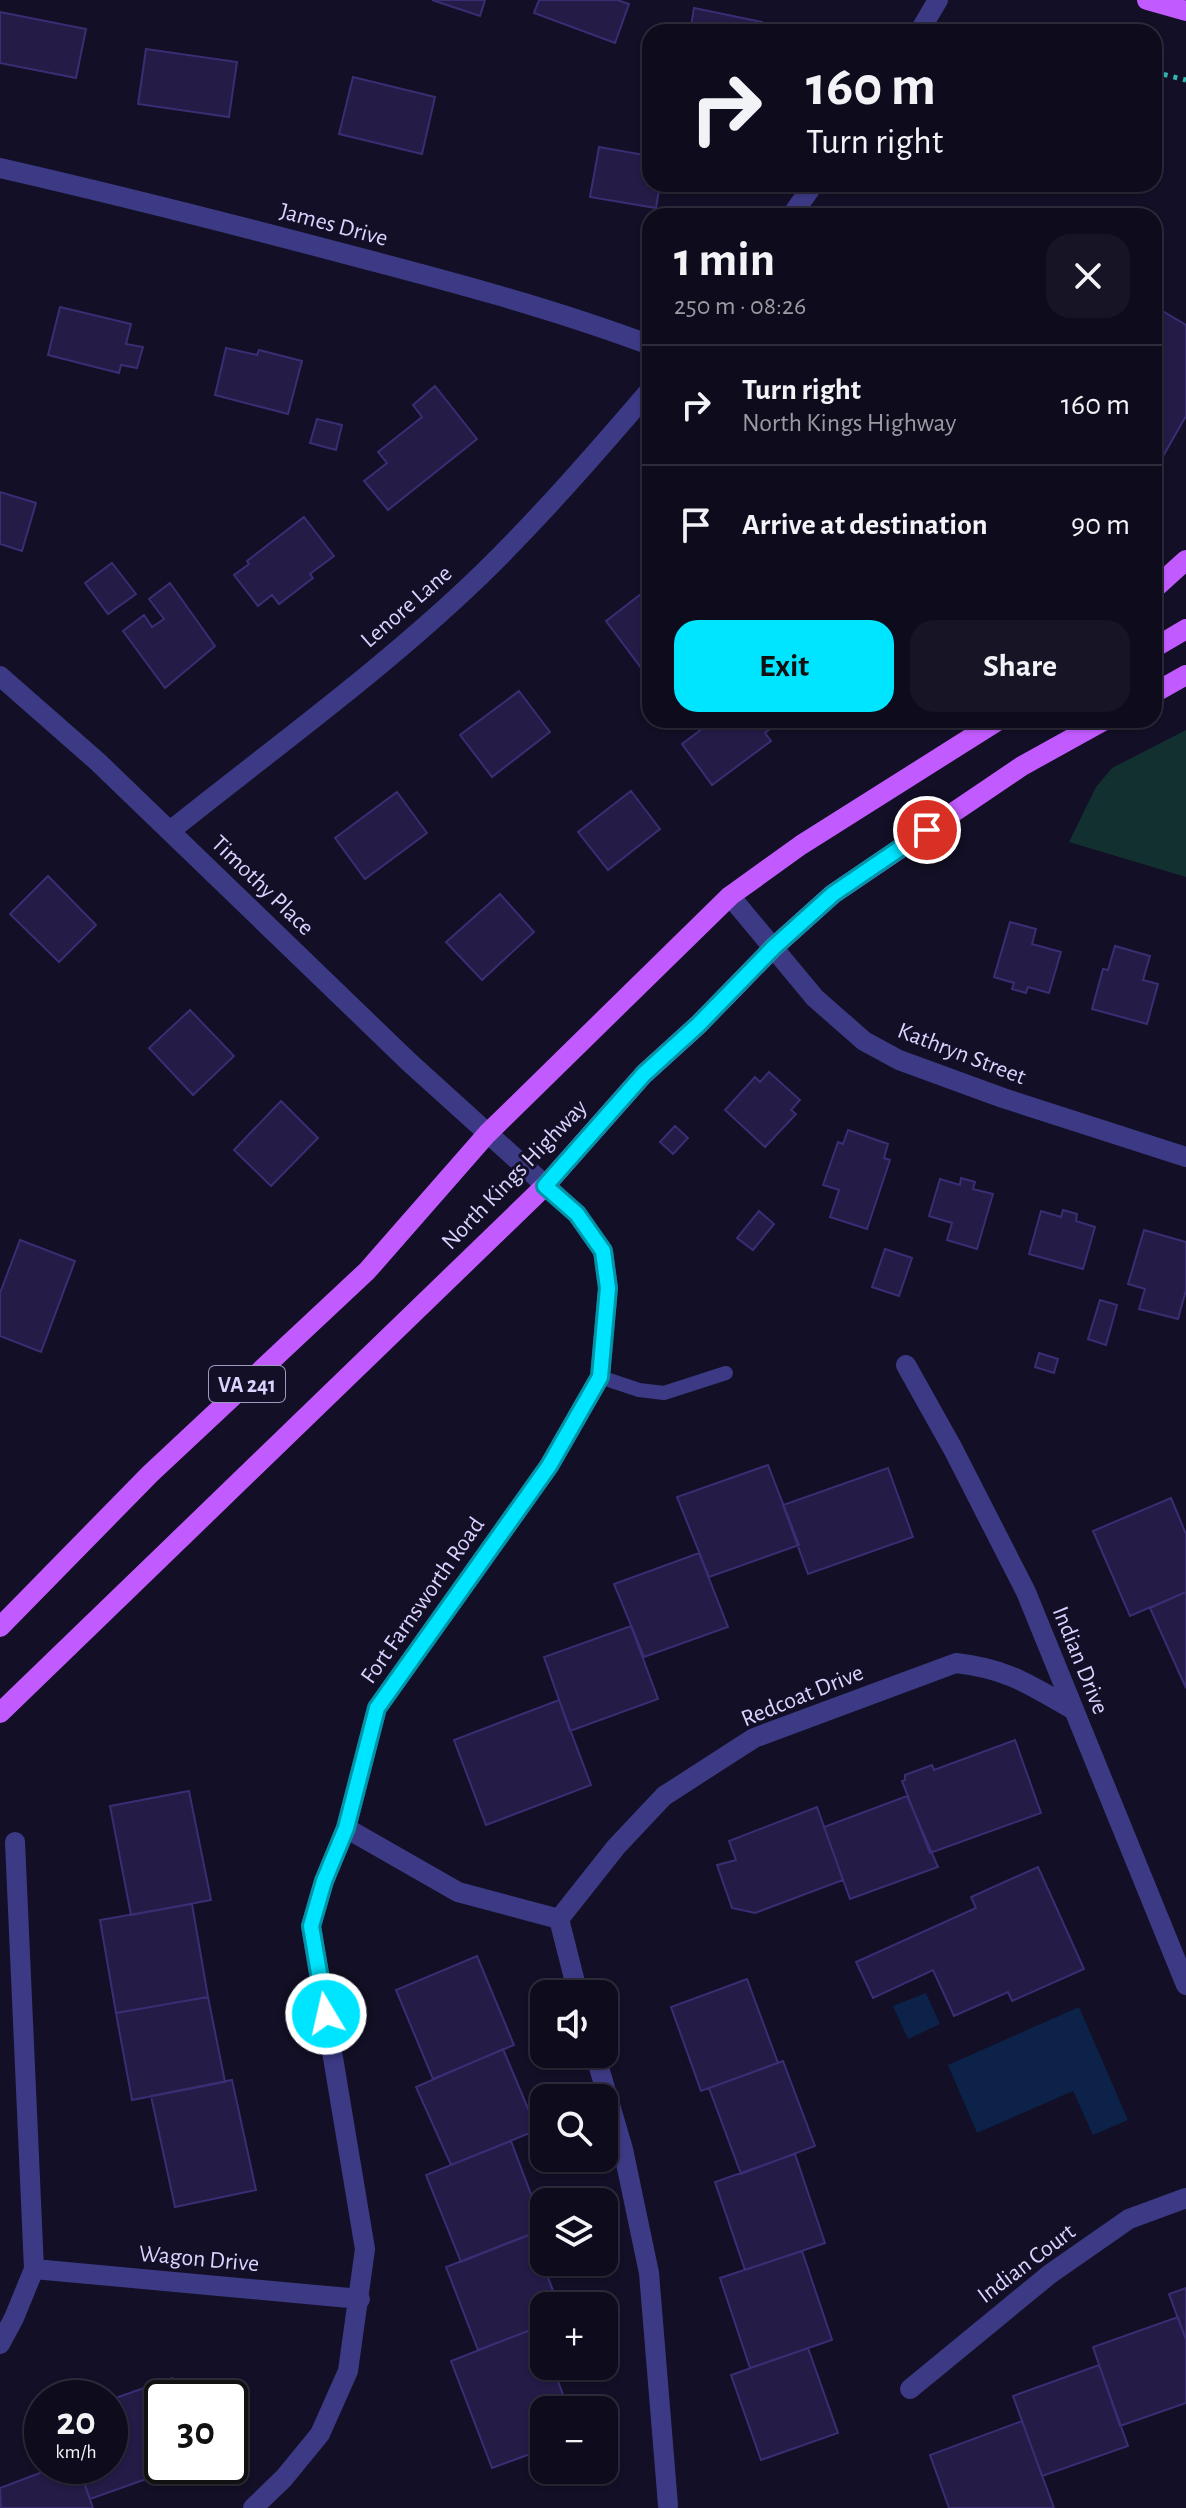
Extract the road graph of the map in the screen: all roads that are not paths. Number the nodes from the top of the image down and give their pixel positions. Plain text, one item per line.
1 (938, 0) edge
2 (1147, 0) edge
3 (1186, 11) edge
4 (924, 24) edge
5 (0, 168) edge
6 (642, 342) edge
7 (642, 399) edge
8 (1186, 560) edge
9 (1162, 582) edge
10 (1186, 629) edge
11 (1162, 643) edge
12 (1186, 675) edge
13 (0, 676) edge
14 (1162, 688) edge
15 (986, 728) edge
16 (1091, 728) edge
17 (170, 831) junction
18 (730, 896) junction
19 (774, 947) junction
20 (487, 1134) junction
21 (1186, 1157) edge
22 (545, 1186) junction
23 (906, 1365) dead end
24 (726, 1373) dead end
25 (600, 1377) junction
26 (0, 1627) edge
27 (1072, 1709) junction
28 (0, 1713) edge
29 (346, 1828) junction
30 (15, 1842) dead end
31 (559, 1919) junction
32 (574, 1980) edge
33 (1186, 1985) edge
34 (599, 2068) edge
35 (1186, 2198) edge
36 (34, 2269) junction
37 (360, 2299) junction
38 (0, 2344) edge
39 (910, 2389) dead end
40 (668, 2505) dead end
41 (253, 2508) edge

1 - 4 street
2 - 3 main road
5 - 6 street, James Drive
7 - 17 street, Lenore Lane
8 - 9 main road
10 - 11 main road
12 - 14 main road
13 - 17 street, Timothy Place
15 - 18 main road, North Kings Highway / VA 241
16 - 19 main road, North Kings Highway / VA 241
17 - 20 street, Timothy Place
18 - 19 street, Kathryn Street
18 - 20 main road, North Kings Highway / VA 241
19 - 21 street, Kathryn Street
19 - 22 main road, North Kings Highway / VA 241
20 - 22 street, Fort Farnsworth Road
20 - 26 main road, North Kings Highway / VA 241
22 - 25 street, Fort Farnsworth Road
22 - 28 main road, North Kings Highway / VA 241
23 - 27 street, Indian Drive
24 - 25 lane
25 - 29 street, Fort Farnsworth Road
27 - 31 street, Redcoat Drive
27 - 33 street, Indian Drive
29 - 31 street
29 - 37 street, Fort Farnsworth Road
30 - 36 street
31 - 32 street
34 - 40 street
35 - 39 street, Indian Court
36 - 37 street, Wagon Drive
36 - 38 street
37 - 41 street, Fort Farnsworth Road

